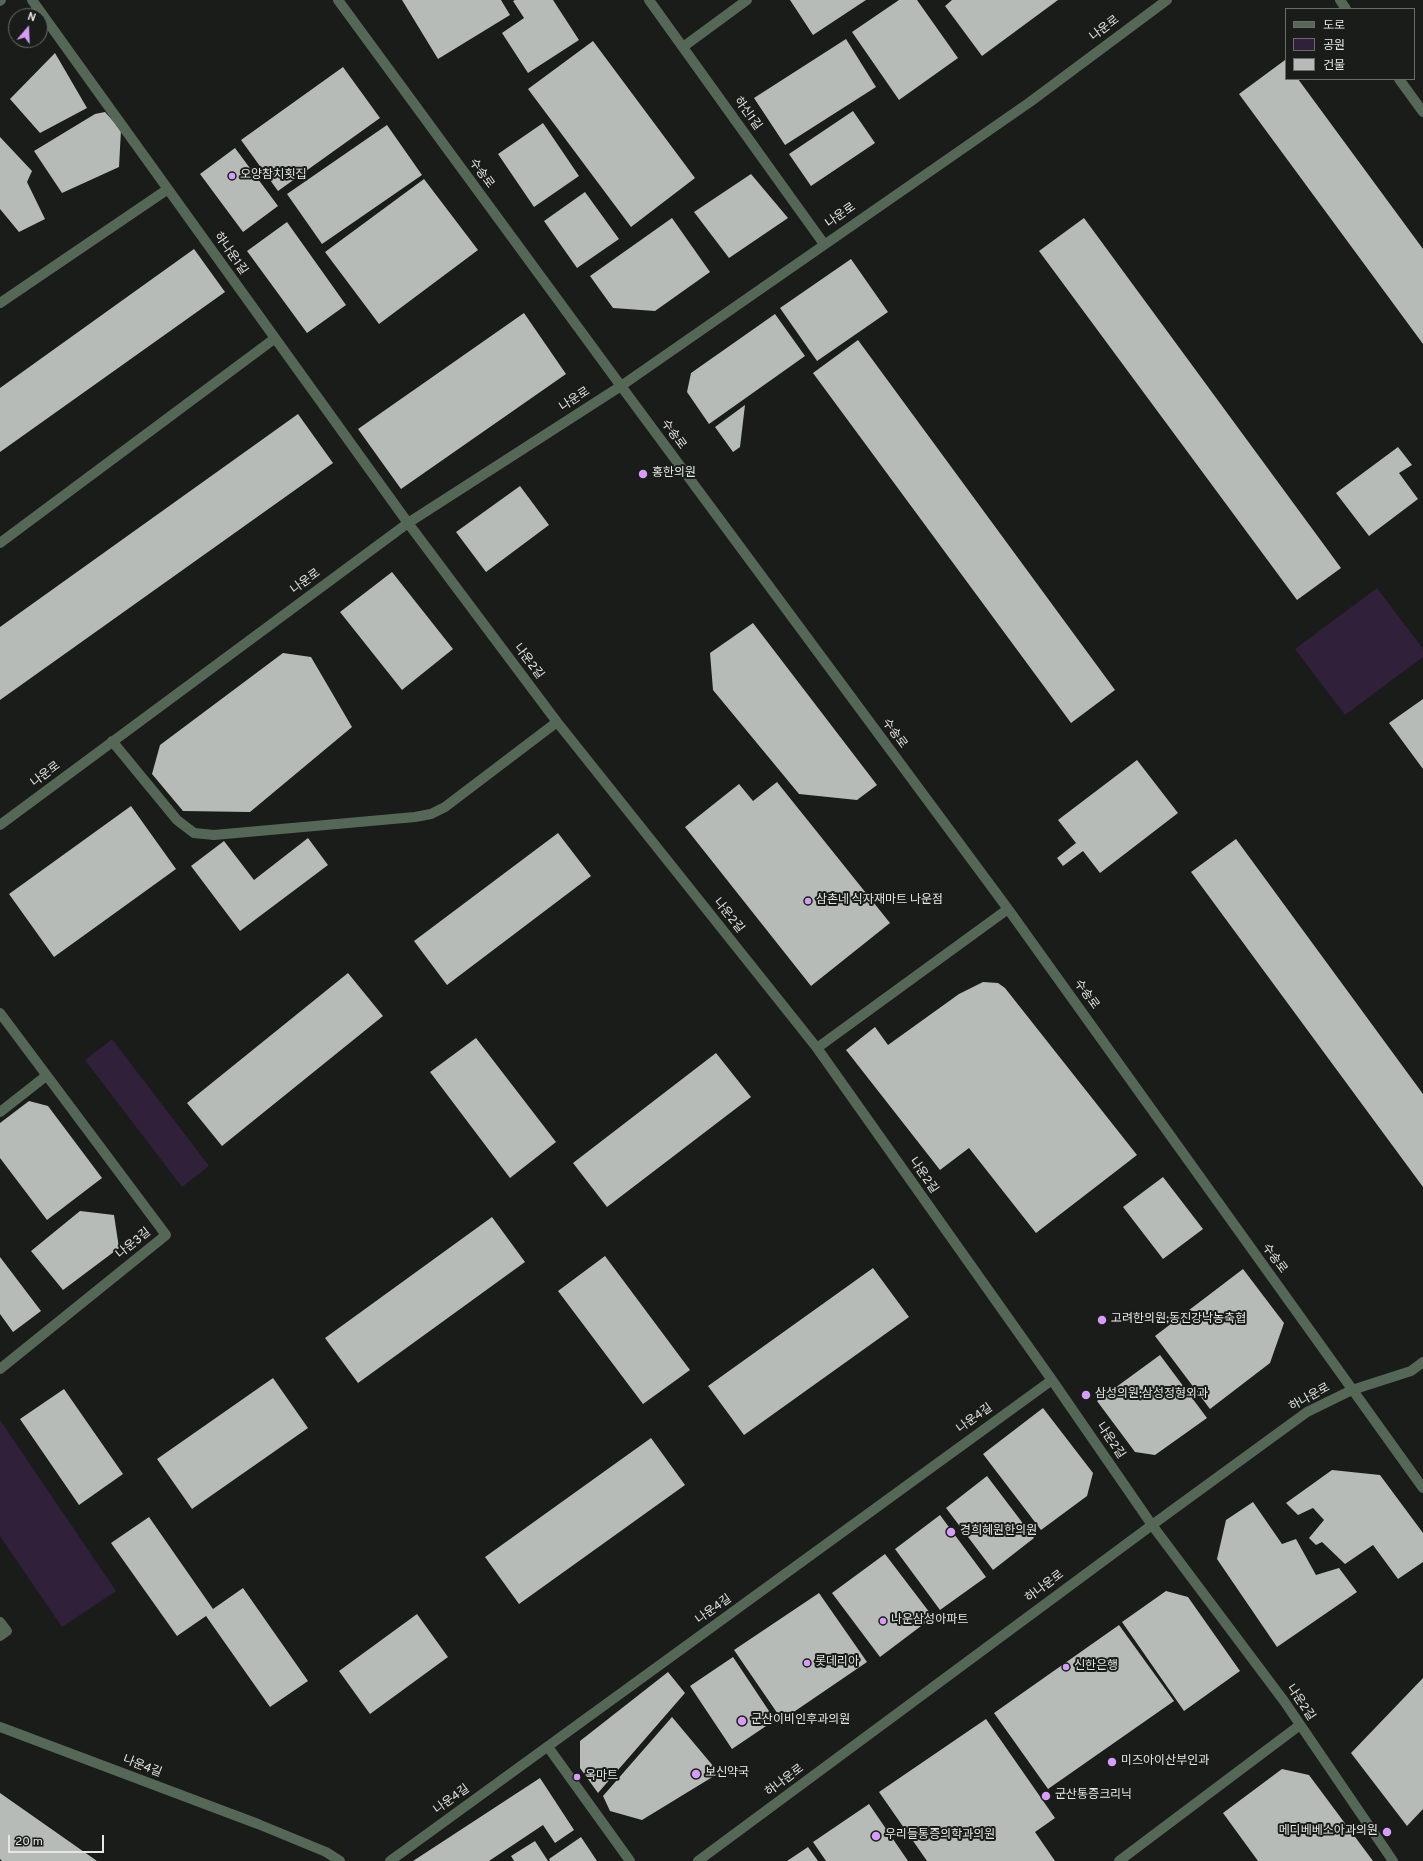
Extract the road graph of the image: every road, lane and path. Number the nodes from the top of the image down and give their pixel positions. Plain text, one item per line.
1 (32, 0) edge
2 (338, 0) edge
3 (650, 0) edge
4 (747, 0) edge
5 (1167, 0) edge
6 (683, 47) junction
7 (1400, 80) edge
8 (1423, 112) edge
9 (168, 189) junction
10 (824, 244) junction
11 (0, 303) edge
12 (274, 339) junction
13 (621, 386) junction
14 (408, 524) junction
15 (0, 543) edge
16 (557, 722) junction
17 (112, 741) junction
18 (0, 825) edge
19 (1008, 909) junction
20 (0, 1013) edge
21 (817, 1048) junction
22 (46, 1076) junction
23 (0, 1112) edge
24 (1423, 1362) edge
25 (0, 1369) edge
26 (1052, 1380) junction
27 (1352, 1390) junction
28 (1423, 1488) edge
29 (1152, 1525) junction
30 (0, 1622) edge
31 (0, 1636) edge
32 (1300, 1725) junction
33 (0, 1727) edge
34 (548, 1747) junction
35 (340, 1861) edge
36 (390, 1861) edge
37 (630, 1861) edge
38 (698, 1861) edge
39 (1119, 1861) edge
40 (1393, 1861) edge

1 - 9 street, 하나운1길
2 - 13 street, 수송로
3 - 6 street, 하신1길
4 - 6 street
5 - 10 street, 나운로
6 - 10 street, 하신1길
7 - 8 street
9 - 11 street
9 - 12 street, 하나운1길
10 - 13 street, 나운로
12 - 14 street, 하나운1길
12 - 15 street
13 - 14 street, 나운로
13 - 19 street, 수송로
14 - 16 street, 나운2길
14 - 17 street, 나운로
16 - 17 street
16 - 21 street, 나운2길
17 - 18 street, 나운로
19 - 21 street
19 - 27 street, 수송로
20 - 22 street, 나운3길
21 - 26 street, 나운2길
22 - 23 street
22 - 25 street, 나운3길
24 - 27 street, 하나운로
26 - 29 street, 나운2길
26 - 34 street, 나운4길
27 - 28 street, 수송로
27 - 29 street, 하나운로
29 - 32 street, 나운2길
29 - 38 street, 하나운로
30 - 31 street
32 - 39 street
32 - 40 street, 나운2길
33 - 35 street, 나운4길
34 - 36 street, 나운4길
34 - 37 street

